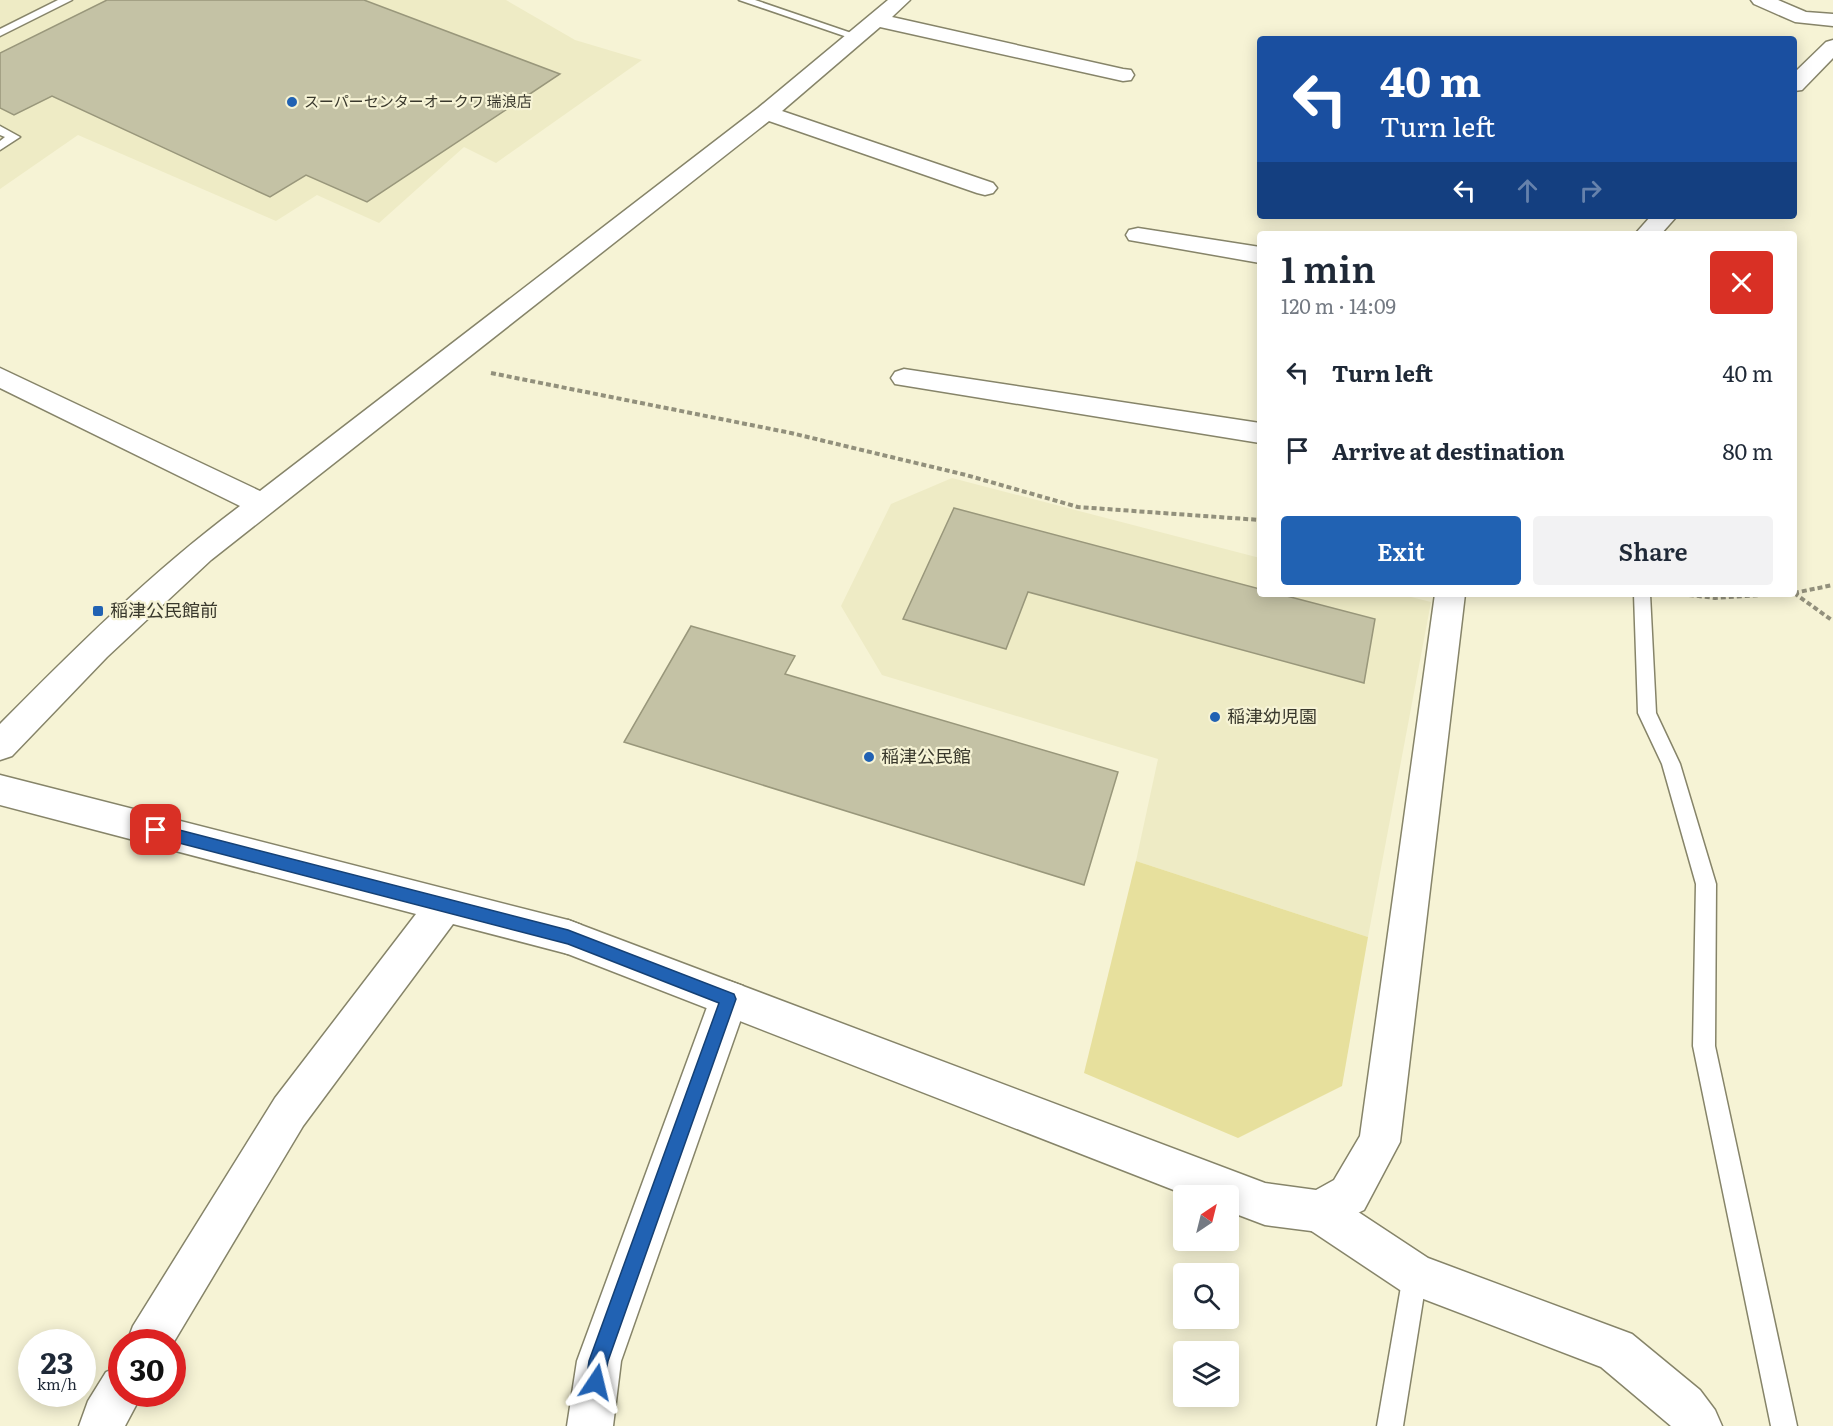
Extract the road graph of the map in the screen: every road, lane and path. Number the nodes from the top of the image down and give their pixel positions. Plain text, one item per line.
1 (68, 0) edge
2 (744, 0) edge
3 (900, 0) edge
4 (1761, 0) edge
5 (1833, 20) edge
6 (867, 28) junction
7 (0, 33) edge
8 (1833, 46) edge
9 (1123, 75) dead end
10 (1797, 82) edge
11 (766, 113) junction
12 (0, 130) edge
13 (0, 146) edge
14 (985, 188) dead end
15 (1662, 219) edge
16 (1650, 231) edge
17 (1138, 235) dead end
18 (1257, 255) edge
19 (446, 364) junction
20 (0, 377) edge
21 (904, 378) dead end
22 (1257, 433) edge
23 (261, 504) junction
24 (1257, 520) edge
25 (1833, 585) edge
26 (1797, 592) edge
27 (1797, 595) edge
28 (1450, 597) edge
29 (1642, 597) edge
30 (1707, 597) edge
31 (1730, 597) edge
32 (1833, 621) edge
33 (0, 746) edge
34 (0, 790) edge
35 (445, 906) junction
36 (729, 999) junction
37 (1319, 1211) junction
38 (1415, 1275) junction
39 (157, 1329) edge
40 (110, 1407) edge
41 (102, 1426) edge
42 (590, 1426) edge
43 (1390, 1426) edge
44 (1699, 1426) edge
45 (1784, 1426) edge

1 - 7 lane
2 - 6 lane
3 - 6 street
4 - 5 street
6 - 9 street
6 - 11 street
8 - 10 street
11 - 14 street
11 - 19 street
12 - 13 lane
15 - 16 street
17 - 18 street
19 - 23 street
19 - 24 path
20 - 23 street
21 - 22 street
23 - 33 street
25 - 26 path
27 - 32 path
28 - 37 street
29 - 45 lane
30 - 31 path
34 - 35 street
35 - 36 street
35 - 39 street
36 - 37 street
36 - 42 street
37 - 38 street
38 - 43 lane
38 - 44 street
40 - 41 street

